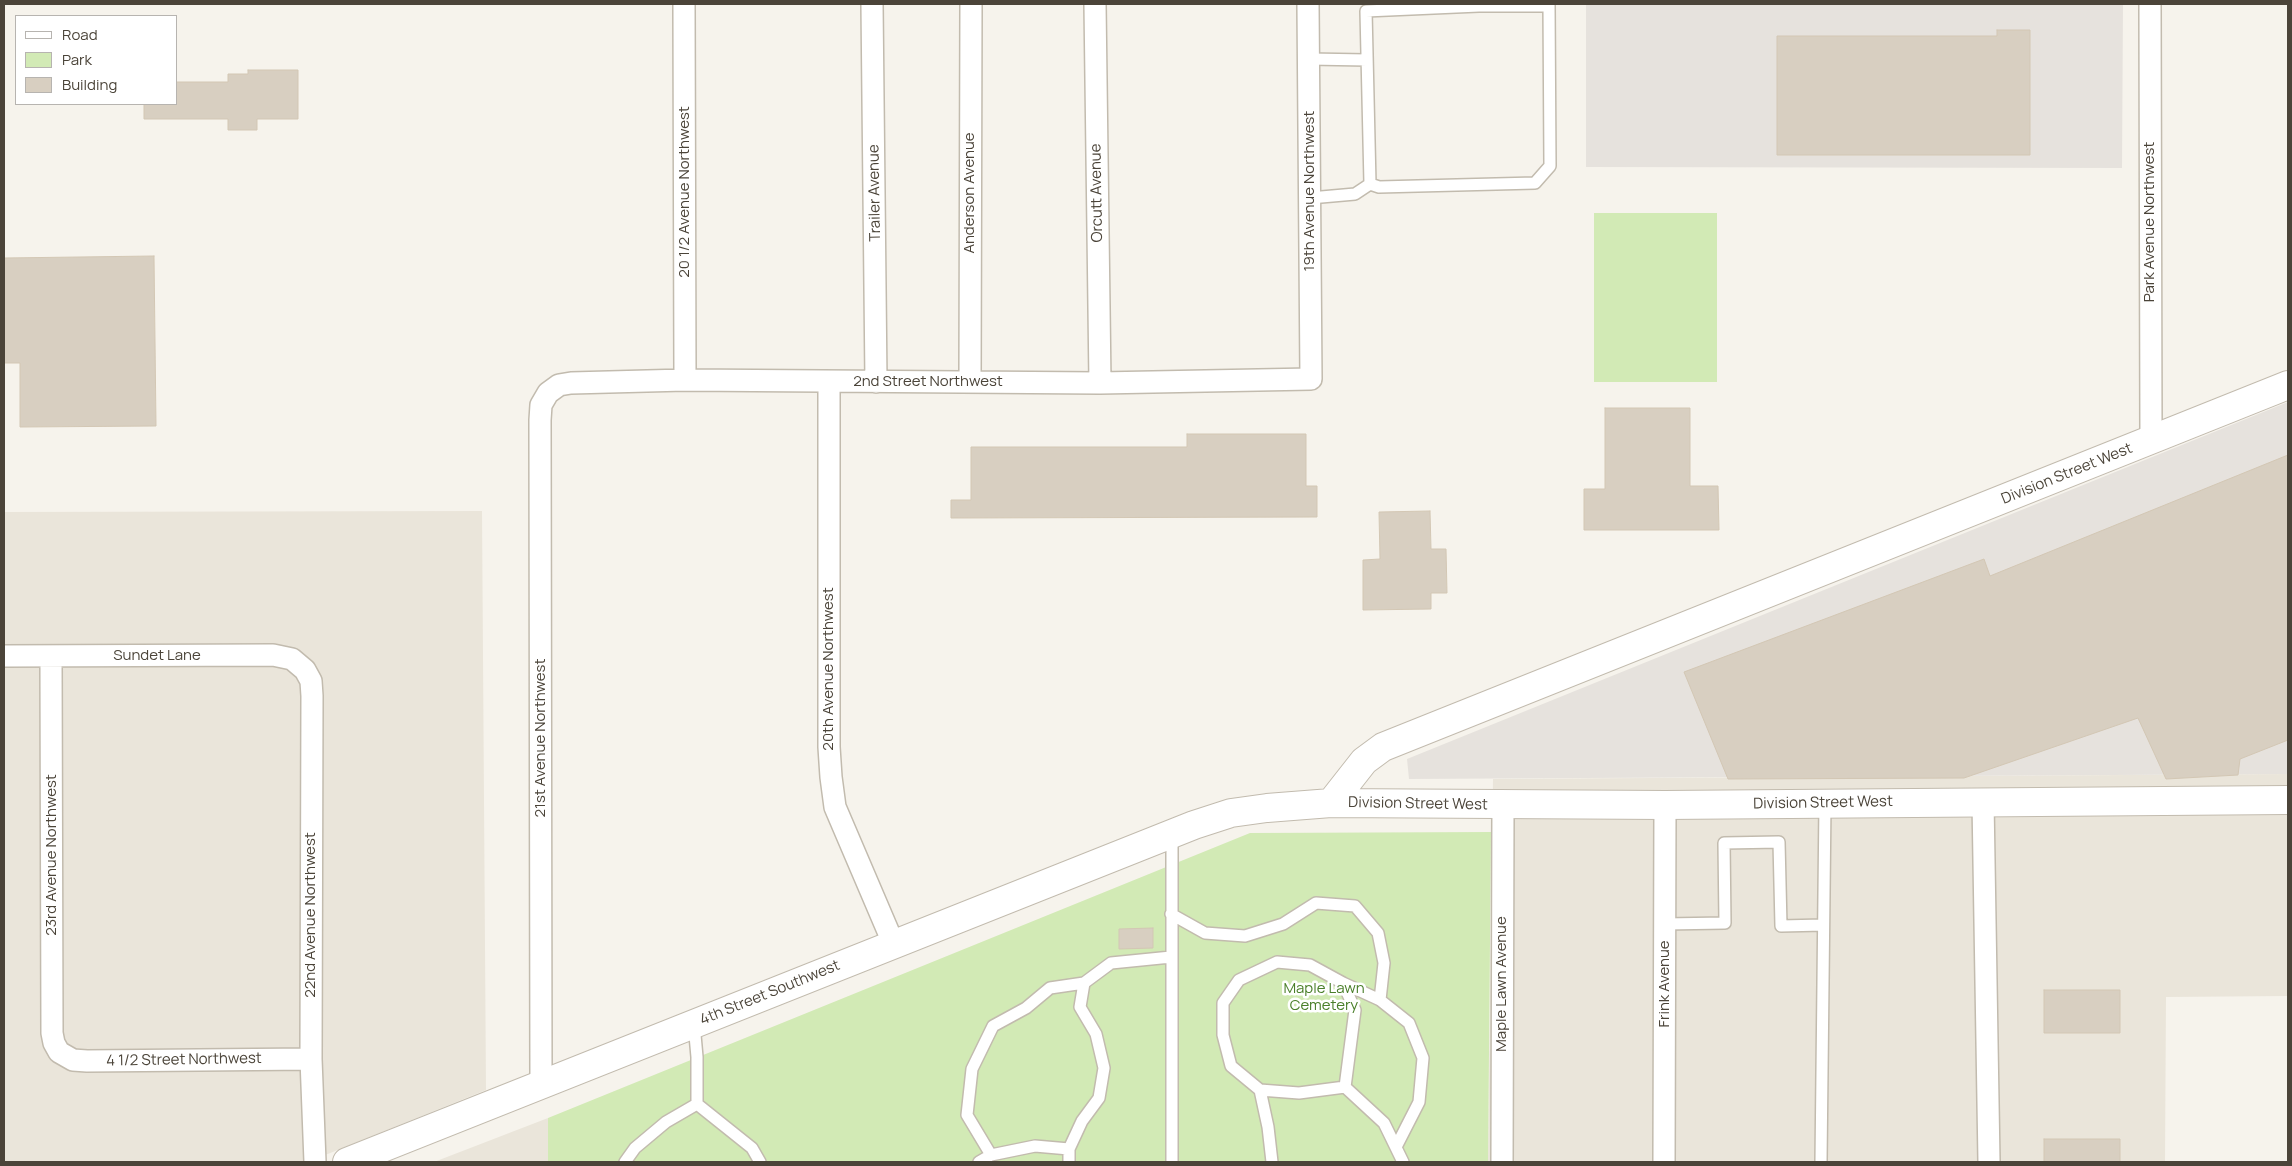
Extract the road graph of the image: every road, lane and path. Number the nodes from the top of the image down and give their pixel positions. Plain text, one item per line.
1 (684, 4) edge
2 (872, 4) edge
3 (971, 4) edge
4 (1095, 4) edge
5 (1308, 4) edge
6 (2150, 4) edge
7 (1479, 5) edge
8 (1549, 5) edge
9 (1362, 7) edge
10 (1309, 59) junction
11 (1367, 60) junction
12 (1370, 184) junction
13 (1310, 198) junction
14 (1311, 379) joint
15 (685, 380) junction
16 (829, 382) junction
17 (876, 382) junction
18 (970, 382) junction
19 (1100, 383) junction
20 (2288, 385) edge
21 (548, 394) joint
22 (2150, 440) junction
23 (4, 656) edge
24 (51, 656) junction
25 (305, 670) joint
26 (2288, 800) edge
27 (1983, 801) junction
28 (1331, 803) junction
29 (1825, 803) junction
30 (1502, 805) junction
31 (1665, 805) junction
32 (1183, 829) junction
33 (1171, 914) junction
34 (1665, 924) junction
35 (1823, 925) junction
36 (894, 945) junction
37 (1172, 957) junction
38 (1084, 983) junction
39 (1343, 983) junction
40 (1380, 1000) junction
41 (694, 1024) junction
42 (59, 1052) joint
43 (310, 1059) junction
44 (541, 1084) junction
45 (1345, 1087) junction
46 (1260, 1090) junction
47 (697, 1104) junction
48 (1396, 1147) junction
49 (1069, 1149) junction
50 (991, 1155) junction
51 (355, 1161) edge
52 (315, 1162) edge
53 (625, 1162) edge
54 (760, 1162) edge
55 (978, 1162) edge
56 (1070, 1162) edge
57 (1172, 1162) edge
58 (1272, 1162) edge
59 (1403, 1162) edge
60 (1502, 1162) edge
61 (1664, 1162) edge
62 (1820, 1162) edge
63 (1989, 1162) edge

1 - 15 street, 20 1/2 Avenue Northwest
2 - 17 street, Trailer Avenue
3 - 18 street, Anderson Avenue
4 - 19 street, Orcutt Avenue
5 - 10 street, 19th Avenue Northwest
6 - 22 street, Park Avenue Northwest
7 - 8 lane
7 - 9 lane
8 - 12 lane
9 - 11 lane
10 - 11 lane
10 - 13 street, 19th Avenue Northwest
11 - 12 lane
12 - 13 lane
13 - 14 street, 19th Avenue Northwest
14 - 19 street, 2nd Street Northwest
15 - 16 street, 2nd Street Northwest
15 - 21 street, 2nd Street Northwest
16 - 17 street, 2nd Street Northwest
16 - 36 street, 20th Avenue Northwest
17 - 18 street, 2nd Street Northwest
18 - 19 street, 2nd Street Northwest
20 - 22 street, Division Street West
21 - 44 street, 21st Avenue Northwest
22 - 28 street, Division Street West
23 - 24 street, Sundet Lane
24 - 25 street, Sundet Lane
24 - 42 street, 23rd Avenue Northwest
25 - 43 street, 22nd Avenue Northwest
26 - 27 street, Division Street West
27 - 29 street, Division Street West
27 - 63 street
28 - 30 street, Division Street West
28 - 32 street, 4th Street Southwest
29 - 31 street, Division Street West
29 - 35 lane
30 - 31 street, Division Street West
30 - 60 street, Maple Lawn Avenue
31 - 34 street, Frink Avenue
32 - 33 lane
32 - 36 street, 4th Street Southwest
33 - 37 lane
33 - 40 lane
34 - 35 lane
34 - 61 street, Frink Avenue
35 - 62 lane
36 - 41 street, 4th Street Southwest
37 - 38 lane
37 - 57 lane
38 - 49 lane
38 - 50 lane
39 - 40 lane
39 - 45 lane
39 - 46 lane
40 - 48 lane
41 - 44 street, 4th Street Southwest
41 - 47 lane
42 - 43 street, 4 1/2 Street Northwest
43 - 52 street, 22nd Avenue Northwest
44 - 51 street, 4th Street Southwest
45 - 46 lane
45 - 48 lane
46 - 58 lane
47 - 53 lane
47 - 54 lane
48 - 59 lane
49 - 50 lane
49 - 56 lane
50 - 55 lane

